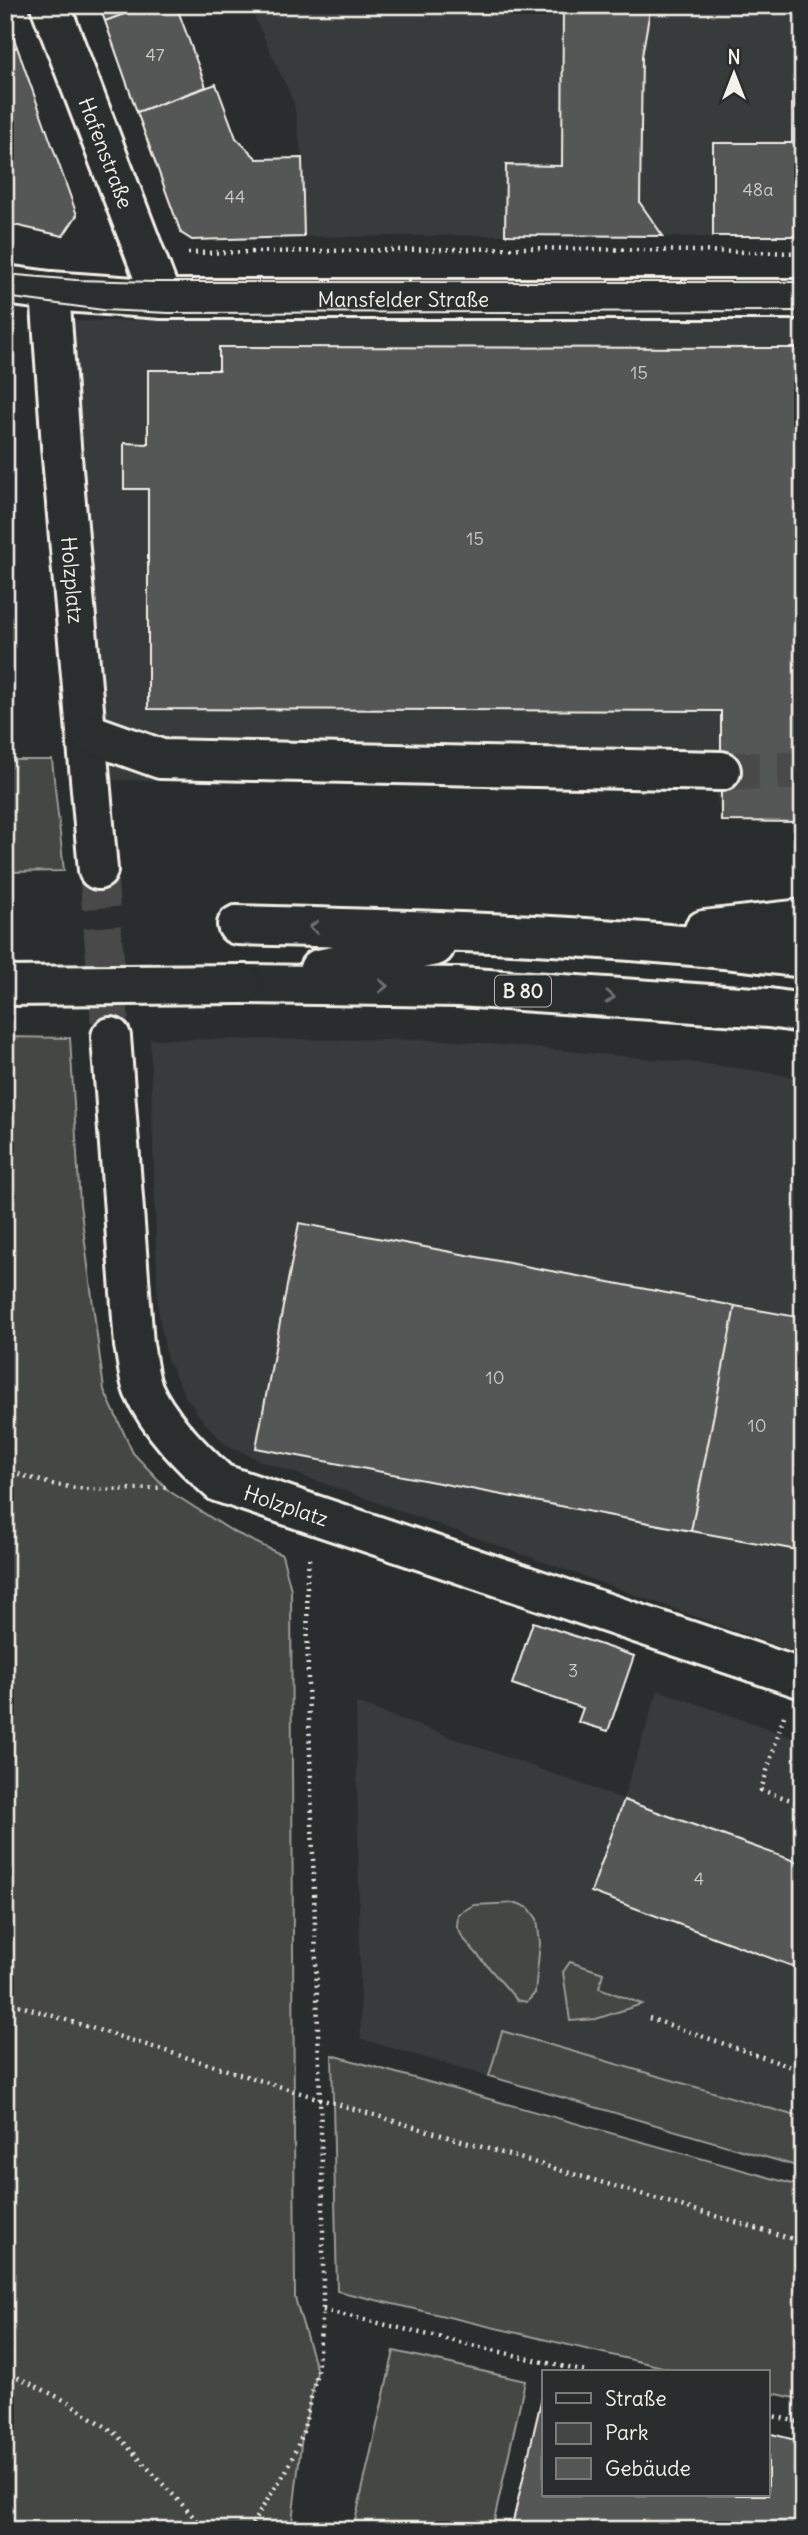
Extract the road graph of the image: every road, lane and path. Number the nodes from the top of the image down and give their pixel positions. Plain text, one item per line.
1 (50, 5) edge
2 (803, 253) edge
3 (144, 254) junction
4 (5, 285) edge
5 (50, 291) junction
6 (162, 299) junction
7 (803, 299) edge
8 (88, 733) junction
9 (721, 771) tunnel mouth
10 (98, 870) tunnel mouth
11 (803, 919) edge
12 (237, 925) dead end
13 (505, 932) junction
14 (622, 940) junction
15 (803, 958) edge
16 (242, 984) junction
17 (5, 986) edge
18 (803, 1013) edge
19 (111, 1037) tunnel mouth
20 (5, 1470) edge
21 (220, 1483) junction
22 (316, 1515) junction
23 (799, 1678) edge
24 (803, 1804) edge
25 (5, 2001) edge
26 (649, 2018) dead end
27 (803, 2071) edge
28 (320, 2099) junction
29 (803, 2242) edge
30 (323, 2310) junction
31 (578, 2370) edge
32 (5, 2371) edge
33 (770, 2415) edge
34 (803, 2423) edge
35 (206, 2530) edge
36 (248, 2530) edge

1 - 3 street, Hafenstraße
2 - 3 path
3 - 6 street, Hafenstraße
4 - 5 street, Mansfelder Straße
5 - 6 street, Mansfelder Straße
5 - 8 street, Holzplatz
6 - 7 street, Mansfelder Straße
8 - 9 street
8 - 10 street, Holzplatz
11 - 14 street
13 -> 12 street
13 - 14 street
13 - 16 street
14 - 15 street
16 - 17 street, B 80, bridge
16 -> 18 street, B 80
19 - 21 street, Holzplatz
20 - 21 path
21 - 22 street, Holzplatz
22 - 23 street, Holzplatz
22 - 28 path
23 - 24 path
25 - 28 path
26 - 27 path
28 - 29 path
28 - 30 path
30 - 31 path
30 - 36 path
32 - 35 path
33 - 34 path

